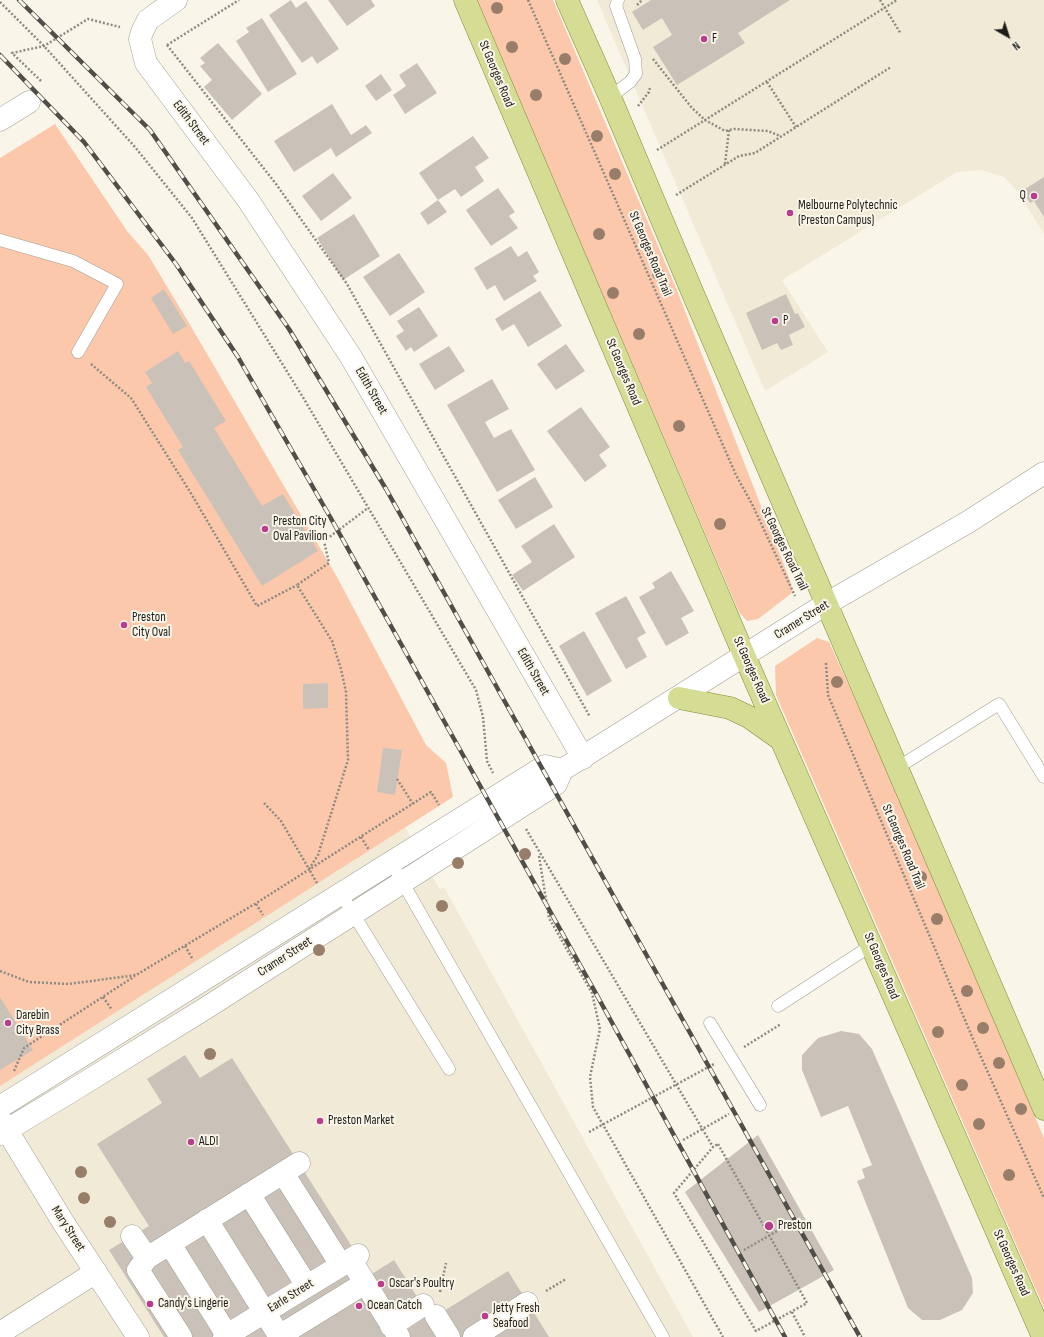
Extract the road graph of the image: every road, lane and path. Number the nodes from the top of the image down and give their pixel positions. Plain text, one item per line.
1 (176, 0) edge
2 (239, 0) edge
3 (465, 0) edge
4 (528, 0) edge
5 (567, 0) edge
6 (618, 0) edge
7 (880, 0) edge
8 (897, 0) edge
9 (0, 2) edge
10 (885, 8) junction
11 (901, 34) dead end
12 (142, 42) junction
13 (167, 45) junction
14 (44, 46) junction
15 (651, 55) dead end
16 (891, 67) dead end
17 (768, 82) junction
18 (610, 97) junction
19 (30, 102) joint
20 (0, 120) edge
21 (705, 120) junction
22 (796, 127) junction
23 (729, 130) junction
24 (780, 137) junction
25 (653, 152) dead end
26 (725, 165) junction
27 (672, 198) dead end
28 (0, 240) edge
29 (78, 352) joint
30 (1043, 475) edge
31 (368, 508) junction
32 (297, 585) junction
33 (826, 604) junction
34 (807, 616) junction
35 (744, 656) junction
36 (826, 656) dead end
37 (679, 698) junction
38 (590, 717) dead end
39 (781, 740) junction
40 (583, 758) junction
41 (897, 768) junction
42 (1044, 777) edge
43 (398, 779) dead end
44 (510, 801) junction
45 (264, 803) dead end
46 (413, 804) junction
47 (442, 810) dead end
48 (361, 837) junction
49 (539, 853) junction
50 (381, 859) junction
51 (308, 869) junction
52 (402, 882) junction
53 (330, 891) junction
54 (354, 913) junction
55 (872, 945) junction
56 (185, 946) junction
57 (196, 965) dead end
58 (0, 971) edge
59 (136, 975) junction
60 (104, 997) junction
61 (778, 1006) dead end
62 (115, 1016) dead end
63 (710, 1023) dead end
64 (450, 1069) dead end
65 (12, 1077) dead end
66 (760, 1105) dead end
67 (0, 1107) edge
68 (1044, 1109) edge
69 (729, 1114) dead end
70 (603, 1124) junction
71 (2, 1127) edge
72 (589, 1132) dead end
73 (683, 1140) dead end
74 (713, 1147) junction
75 (749, 1190) dead end
76 (745, 1192) junction
77 (250, 1194) junction
78 (1044, 1198) edge
79 (207, 1220) junction
80 (790, 1224) dead end
81 (774, 1233) junction
82 (132, 1236) dead end
83 (770, 1236) junction
84 (170, 1244) junction
85 (744, 1250) dead end
86 (147, 1258) junction
87 (350, 1260) junction
88 (96, 1272) junction
89 (799, 1279) dead end
90 (795, 1282) junction
91 (365, 1283) junction
92 (308, 1286) junction
93 (527, 1303) dead end
94 (264, 1312) junction
95 (792, 1312) junction
96 (307, 1330) edge
97 (500, 1330) edge
98 (395, 1331) edge
99 (0, 1333) edge
100 (226, 1336) edge
101 (279, 1336) edge
102 (138, 1337) edge
103 (181, 1337) edge
104 (450, 1337) edge
105 (474, 1337) edge
106 (663, 1337) edge
107 (723, 1337) edge
108 (805, 1337) edge
109 (1043, 1337) edge

1 - 12 street
2 - 13 path
3 - 35 main road, St Georges Road
4 - 34 path, St Georges Road Trail
5 - 18 main road
6 - 18 lane
7 - 10 path
8 - 10 path
9 - 14 path
10 - 11 path
10 - 17 path
12 - 13 path
12 - 14 path
12 - 40 street, Edith Street
13 - 38 path
14 - 19 path
14 - 31 path
15 - 21 path
16 - 22 path
17 - 21 path
17 - 22 path
18 - 33 main road
19 - 20 street
21 - 23 path
21 - 25 path
22 - 24 path
23 - 24 path
23 - 26 path
24 - 26 path
26 - 27 path
28 - 29 lane
29 - 32 path
30 - 33 street, Cramer Street
31 - 32 path
31 - 44 path
32 - 51 path
33 - 34 street, Cramer Street
33 - 41 main road
34 - 35 street, Cramer Street
35 - 37 street, Cramer Street
35 - 39 main road, St Georges Road
36 - 78 path, St Georges Road Trail
37 - 39 main road
37 - 40 street, Cramer Street
39 - 55 main road, St Georges Road
40 - 44 street, Cramer Street
41 - 42 lane
41 - 68 main road
43 - 46 path
44 - 49 path
44 - 50 street, Cramer Street
44 - 52 street, Cramer Street
45 - 51 path
46 - 47 path
46 - 48 path
48 - 50 path
48 - 51 path
49 - 70 path
49 - 74 path
50 - 52 lane
50 - 53 street, Cramer Street
51 - 53 path
51 - 56 path
52 - 54 street, Cramer Street
52 - 106 lane
53 - 54 lane
53 - 67 street, Cramer Street
54 - 64 lane
54 - 71 street, Cramer Street
55 - 61 lane
55 - 109 main road, St Georges Road
56 - 57 path
56 - 59 path
58 - 59 path
59 - 60 path
60 - 62 path
60 - 65 path
63 - 66 lane
69 - 73 path
70 - 72 path
70 - 107 path
71 - 88 street, Mary Street
74 - 76 path
74 - 95 path
75 - 76 path
76 - 83 path
77 - 79 street
77 - 87 street
77 - 92 street
79 - 84 street
79 - 94 street
80 - 81 path
81 - 83 path
81 - 85 path
82 - 86 street
83 - 90 path
84 - 86 street
84 - 100 street
86 - 103 street
87 - 91 street
87 - 92 street, Earle Street
88 - 99 street
88 - 102 street, Mary Street
89 - 90 path
90 - 95 path
91 - 96 street
91 - 98 street
92 - 94 street, Earle Street
93 - 97 street
94 - 100 street, Earle Street
94 - 101 street
95 - 108 path
96 - 101 street
97 - 105 street
98 - 104 street

